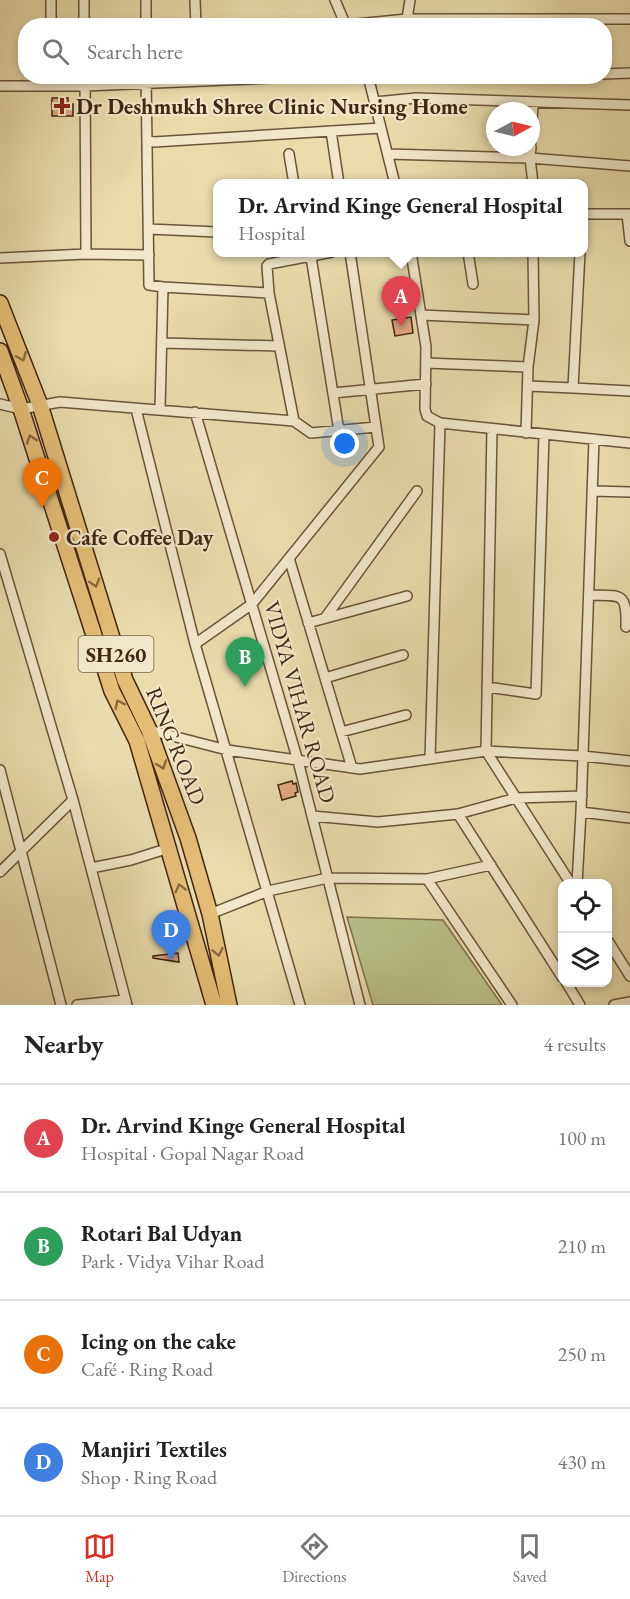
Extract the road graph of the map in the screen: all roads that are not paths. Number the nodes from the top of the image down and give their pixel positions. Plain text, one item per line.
1 (51, 0) edge
2 (84, 0) edge
3 (146, 0) edge
4 (195, 0) edge
5 (334, 0) edge
6 (410, 0) edge
7 (51, 18) edge
8 (84, 18) edge
9 (146, 18) edge
10 (196, 18) edge
11 (340, 18) edge
12 (407, 18) edge
13 (612, 19) edge
14 (630, 19) edge
15 (630, 73) edge
16 (612, 74) edge
17 (26, 84) edge
18 (85, 84) edge
19 (146, 84) edge
20 (370, 84) edge
21 (0, 87) edge
22 (375, 102) junction
23 (510, 102) edge
24 (540, 103) edge
25 (630, 105) edge
26 (381, 128) junction
27 (331, 131) junction
28 (147, 140) junction
29 (289, 154) dead end
30 (388, 154) junction
31 (530, 158) junction
32 (630, 166) edge
33 (293, 179) edge
34 (338, 179) edge
35 (395, 179) edge
36 (533, 179) edge
37 (588, 214) edge
38 (628, 214) edge
39 (148, 229) junction
40 (213, 232) edge
41 (630, 241) edge
42 (86, 254) junction
43 (148, 255) junction
44 (301, 257) edge
45 (306, 257) edge
46 (351, 257) edge
47 (412, 257) edge
48 (469, 257) edge
49 (533, 257) edge
50 (580, 257) edge
51 (0, 258) edge
52 (473, 284) dead end
53 (163, 287) junction
54 (268, 293) junction
55 (0, 303) edge
56 (421, 315) junction
57 (534, 320) junction
58 (162, 343) junction
59 (279, 346) junction
60 (0, 351) edge
61 (426, 363) junction
62 (528, 367) junction
63 (426, 384) junction
64 (528, 386) junction
65 (573, 388) junction
66 (371, 389) junction
67 (630, 391) edge
68 (333, 393) junction
69 (0, 404) edge
70 (40, 405) junction
71 (21, 409) junction
72 (136, 409) junction
73 (160, 410) junction
74 (195, 412) junction
75 (294, 421) junction
76 (440, 423) junction
77 (376, 428) junction
78 (492, 429) junction
79 (339, 431) junction
80 (526, 433) junction
81 (544, 434) junction
82 (594, 439) junction
83 (630, 443) edge
84 (417, 491) dead end
85 (592, 491) junction
86 (630, 492) edge
87 (0, 554) edge
88 (289, 558) junction
89 (589, 595) junction
90 (407, 596) dead end
91 (252, 604) junction
92 (325, 618) junction
93 (308, 623) junction
94 (626, 627) dead end
95 (195, 644) junction
96 (403, 655) dead end
97 (325, 678) junction
98 (487, 687) junction
99 (406, 715) dead end
100 (149, 730) junction
101 (342, 732) junction
102 (227, 750) junction
103 (486, 751) junction
104 (583, 756) junction
105 (430, 759) junction
106 (298, 761) junction
107 (630, 761) edge
108 (352, 768) junction
109 (0, 770) edge
110 (582, 796) junction
111 (516, 798) junction
112 (73, 801) junction
113 (581, 812) junction
114 (458, 814) junction
115 (312, 816) junction
116 (630, 819) edge
117 (170, 848) junction
118 (21, 850) junction
119 (491, 865) junction
120 (91, 868) junction
121 (0, 872) edge
122 (328, 878) junction
123 (427, 879) junction
124 (568, 879) edge
125 (577, 879) edge
126 (268, 891) junction
127 (210, 914) junction
128 (612, 947) edge
129 (558, 971) edge
130 (630, 976) edge
131 (569, 987) edge
132 (630, 1002) edge
133 (126, 1003) edge
134 (61, 1005) edge
135 (78, 1005) edge
136 (214, 1005) edge
137 (229, 1005) edge
138 (300, 1005) edge
139 (360, 1005) edge
140 (512, 1005) edge
141 (580, 1005) edge
142 (614, 1005) edge

1 - 7 street
2 - 8 street
3 - 9 street
4 - 10 street
5 - 11 street
6 - 12 street
13 - 14 street
15 - 16 street
17 - 21 street
18 - 42 street
19 - 28 street
20 - 22 street
22 - 23 street
22 - 26 street
24 - 25 street
26 - 27 street
26 - 30 street
27 - 28 street
27 - 34 street
28 - 39 street
29 - 33 street
30 - 31 street
30 - 35 street
31 - 32 street
31 - 36 street
37 - 38 street
38 - 41 street
39 - 40 street
39 - 43 street
42 - 43 street
42 - 51 street
43 - 53 street
44 - 54 street
45 - 68 street
46 - 66 street
47 - 56 street
48 - 52 street
49 - 57 street
50 - 65 street
53 - 54 street
53 - 58 street
54 - 59 street
55 -> 70 main road, RING ROAD / SH260
56 - 57 street
56 - 61 street
57 - 62 street
58 - 59 street
58 - 73 street
59 - 75 street
60 - 71 main road, RING ROAD / SH260
61 - 62 street
61 - 63 street
62 - 64 street
63 - 66 street
63 - 76 street
64 - 65 street
64 - 80 street
65 - 67 street
66 - 68 street
66 - 77 street
68 - 79 street
69 - 71 street
70 - 71 street
70 - 72 street
70 -> 100 main road, RING ROAD / SH260
117 -> 71 main road, RING ROAD / SH260
72 - 73 street
72 - 95 street
73 - 74 street
74 - 75 street
74 - 91 street, VIDYA VIHAR ROAD
75 - 79 street
76 - 78 street
76 - 105 street
77 - 79 street
77 - 88 street
78 - 80 street
78 - 98 street
80 - 81 street
81 - 82 street
81 - 98 street
82 - 83 street
82 - 85 street
84 - 92 street
85 - 86 street
85 - 89 street
87 - 112 street
88 - 91 street
88 - 93 street
89 - 94 street
89 - 104 street
90 - 92 street
91 - 95 street
91 - 106 street, VIDYA VIHAR ROAD
92 - 93 street
93 - 97 street
95 - 102 street
96 - 97 street
97 - 101 street
98 - 103 street
99 - 101 street
100 - 102 street
100 -> 127 main road, RING ROAD / SH260
101 - 108 street
102 - 106 street
102 - 126 street
103 - 104 street
103 - 105 street
103 - 111 street
104 - 107 street
104 - 110 street
105 - 108 street
106 - 108 street
106 - 115 street, VIDYA VIHAR ROAD
109 - 118 street
110 - 111 street
110 - 113 street
111 - 114 street
111 - 124 street
112 - 118 street
112 - 120 street
113 - 116 street
113 - 125 street
114 - 115 street
114 - 119 street
115 - 122 street, VIDYA VIHAR ROAD
117 - 120 street
136 -> 117 main road, RING ROAD / SH260
118 - 121 street
118 - 134 street
119 - 123 street
119 - 129 street
120 - 133 street
122 - 123 street
122 - 126 street
122 - 139 street, VIDYA VIHAR ROAD
123 - 140 street
126 - 127 street
126 - 138 street
127 -> 137 main road, RING ROAD / SH260
128 - 130 street
131 - 141 street
132 - 142 street
133 - 135 street

